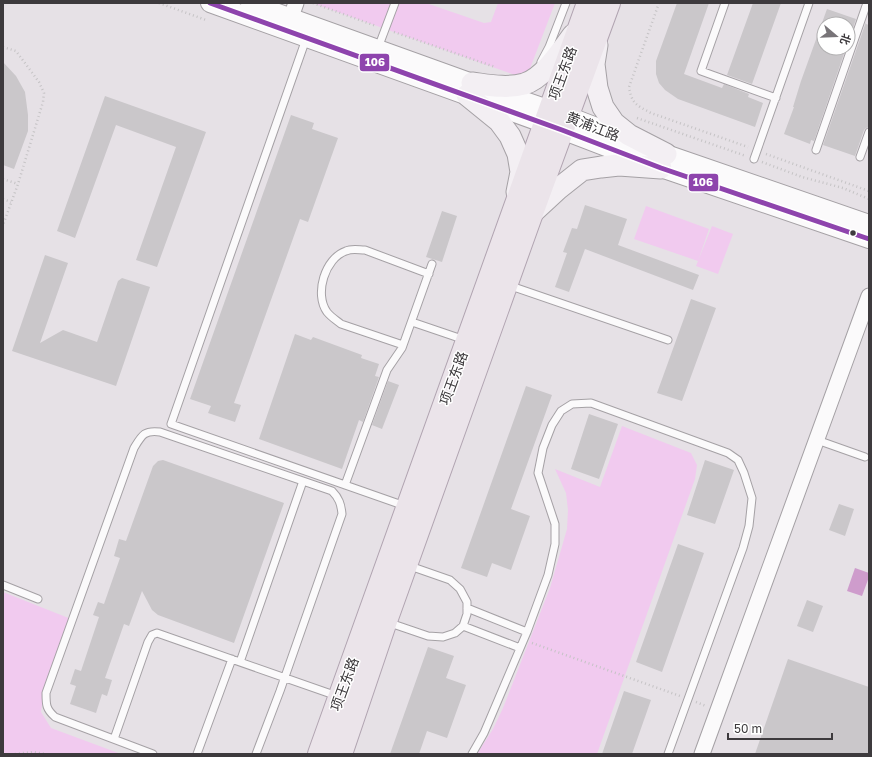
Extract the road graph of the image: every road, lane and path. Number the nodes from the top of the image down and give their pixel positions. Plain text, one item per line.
1 (210, 3) edge
2 (250, 3) edge
3 (395, 3) edge
4 (566, 3) edge
5 (609, 3) edge
6 (659, 3) edge
7 (725, 3) edge
8 (809, 3) edge
9 (867, 3) edge
10 (291, 17) edge
11 (589, 19) edge
12 (306, 38) junction
13 (3, 47) edge
14 (376, 55) junction
15 (526, 78) dead end
16 (469, 89) junction
17 (776, 98) junction
18 (556, 120) junction
19 (869, 132) edge
20 (816, 150) dead end
21 (757, 151) junction
22 (860, 157) dead end
23 (754, 159) dead end
24 (664, 161) junction
25 (3, 179) edge
26 (18, 184) junction
27 (869, 191) edge
28 (3, 199) edge
29 (11, 202) junction
30 (523, 209) junction
31 (4, 221) edge
32 (869, 224) edge
33 (3, 225) edge
34 (869, 239) edge
35 (432, 264) dead end
36 (429, 274) junction
37 (498, 281) junction
38 (869, 296) edge
39 (412, 322) junction
40 (668, 340) dead end
41 (475, 344) junction
42 (404, 345) junction
43 (817, 440) junction
44 (865, 457) dead end
45 (304, 481) junction
46 (346, 485) junction
47 (407, 507) junction
48 (397, 562) junction
49 (3, 585) edge
50 (38, 599) dead end
51 (467, 608) junction
52 (377, 618) junction
53 (463, 626) junction
54 (527, 632) junction
55 (523, 640) junction
56 (520, 648) junction
57 (232, 659) junction
58 (240, 662) junction
59 (284, 678) junction
60 (339, 697) junction
61 (688, 699) junction
62 (718, 710) junction
63 (114, 739) junction
64 (15, 754) edge
65 (46, 754) edge
66 (153, 754) edge
67 (196, 754) edge
68 (256, 754) edge
69 (319, 754) edge
70 (342, 754) edge
71 (472, 754) edge
72 (668, 754) edge
73 (702, 754) edge

1 - 10 street, 黄浦江路
2 - 10 street, 黄浦江路
3 - 14 lane
4 - 15 lane
5 - 11 main road, 项王东路
6 - 21 path
7 - 17 lane
8 - 17 lane
9 - 20 lane
10 - 12 street, 黄浦江路
10 - 14 street, 黄浦江路
11 - 16 main road
11 - 18 main road, 项王东路
11 - 24 main road
12 - 14 street, 黄浦江路
12 - 46 lane
13 - 26 path
14 - 16 street, 黄浦江路
16 - 18 street, 黄浦江路
16 - 30 main road
17 - 21 lane
18 - 24 street, 黄浦江路
18 - 30 main road, 项王东路
19 - 22 lane
21 - 23 lane
21 - 27 path
24 - 30 main road
24 - 32 street, 黄浦江路
24 - 34 street, 黄浦江路
25 - 26 path
26 - 29 path
28 - 29 path
29 - 31 path
30 - 37 main road, 项王东路
31 - 33 path
35 - 36 lane
36 - 39 lane
36 - 42 lane
37 - 40 lane
37 - 41 main road, 项王东路
38 - 43 street
39 - 41 lane
39 - 42 lane
41 - 47 main road, 项王东路
41 - 48 main road, 项王东路
42 - 46 lane
43 - 44 lane
43 - 62 street
45 - 58 lane
45 - 59 lane
45 - 63 lane
46 - 47 lane
47 - 48 main road, 项王东路
48 - 51 lane
48 - 52 main road, 项王东路
49 - 50 lane
51 - 53 lane
51 - 54 lane
52 - 53 lane
52 - 60 main road, 项王东路
52 - 70 main road, 项王东路
53 - 56 lane
54 - 55 lane
54 - 61 lane
55 - 56 lane
55 - 61 path
56 - 71 lane
57 - 58 lane
57 - 63 lane
57 - 67 lane
58 - 59 lane
59 - 60 lane
59 - 68 lane
60 - 69 main road, 项王东路
61 - 62 path
61 - 72 lane
62 - 73 street
63 - 66 lane
64 - 65 path

